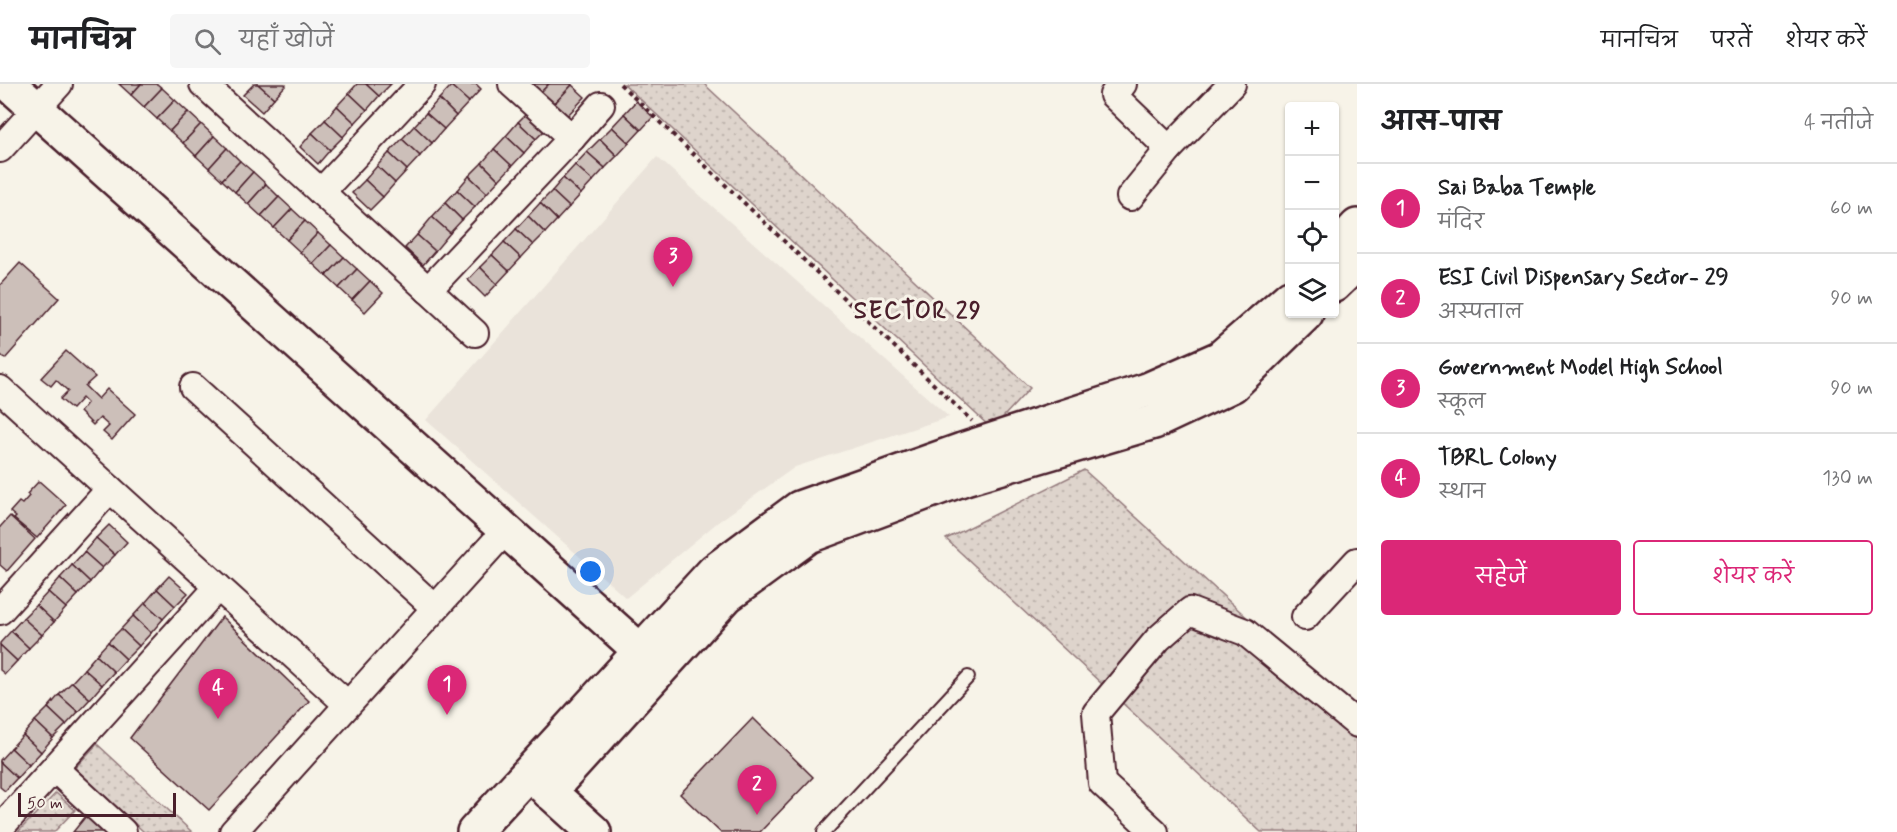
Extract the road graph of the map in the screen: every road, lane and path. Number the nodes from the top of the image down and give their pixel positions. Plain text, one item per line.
1 (9, 84) edge
2 (59, 84) edge
3 (422, 84) edge
4 (512, 84) edge
5 (620, 84) edge
6 (1123, 84) edge
7 (1232, 84) edge
8 (206, 85) edge
9 (601, 105) dead end
10 (37, 109) junction
11 (572, 138) junction
12 (0, 149) edge
13 (1169, 149) junction
14 (321, 192) junction
15 (1130, 197) dead end
16 (1357, 226) edge
17 (1339, 246) edge
18 (1357, 263) edge
19 (1339, 281) edge
20 (428, 290) junction
21 (1285, 301) edge
22 (1302, 318) edge
23 (475, 333) dead end
24 (193, 387) dead end
25 (0, 389) edge
26 (992, 440) junction
27 (110, 489) junction
28 (506, 530) junction
29 (1356, 565) edge
30 (218, 587) junction
31 (435, 608) junction
32 (0, 611) edge
33 (1305, 617) dead end
34 (651, 660) junction
35 (968, 677) dead end
36 (347, 704) junction
37 (1357, 724) edge
38 (55, 769) junction
39 (539, 782) junction
40 (0, 828) edge
41 (123, 832) edge
42 (233, 832) edge
43 (474, 832) edge
44 (594, 832) edge
45 (824, 832) edge
46 (1155, 832) edge

1 - 10 street
2 - 10 street
3 - 14 street
4 - 11 street
5 - 26 path
6 - 13 street
7 - 13 street
8 - 14 street
9 - 11 street
10 - 12 street
10 - 28 street
11 - 20 street
13 - 15 street
14 - 20 street
16 - 17 street
18 - 19 street
20 - 23 street
21 - 26 street
22 - 34 street
24 - 31 street
25 - 27 street
26 - 34 street
27 - 30 street
27 - 32 street
28 - 31 street
28 - 34 street
29 - 33 street
30 - 36 street
30 - 38 street
31 - 36 street
34 - 39 street
35 - 45 lane
36 - 42 street
37 - 46 street
38 - 40 street
38 - 41 street
39 - 43 street
39 - 44 street

